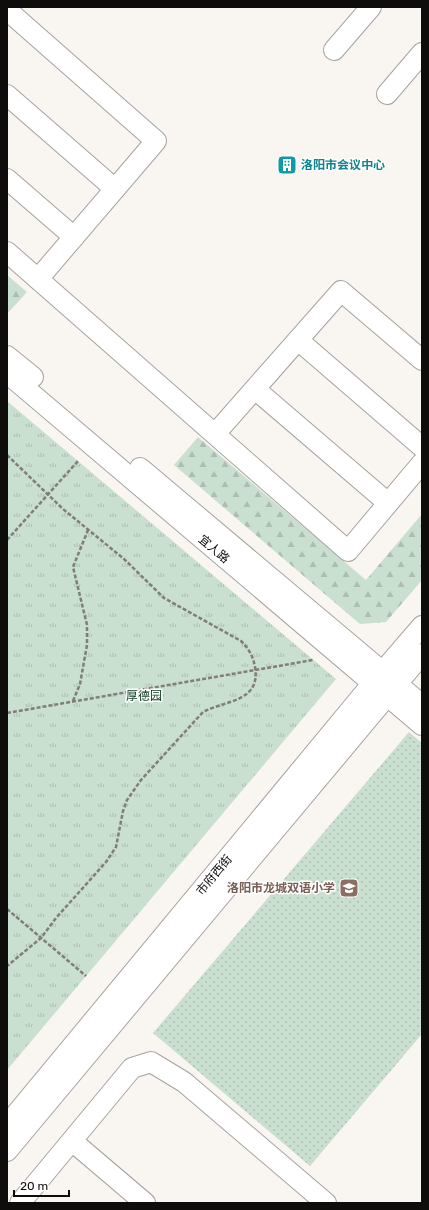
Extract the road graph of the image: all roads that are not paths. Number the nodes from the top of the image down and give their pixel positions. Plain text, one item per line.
1 (371, 7) edge
2 (12, 13) edge
3 (334, 50) dead end
4 (422, 53) edge
5 (387, 94) dead end
6 (7, 95) edge
7 (7, 179) edge
8 (115, 189) junction
9 (74, 237) junction
10 (7, 252) edge
11 (38, 279) junction
12 (298, 340) junction
13 (7, 356) edge
14 (422, 360) edge
15 (7, 373) edge
16 (255, 389) junction
17 (216, 434) junction
18 (422, 447) edge
19 (422, 463) edge
20 (388, 503) junction
21 (422, 626) edge
22 (422, 654) edge
23 (384, 683) junction
24 (422, 705) edge
25 (422, 725) edge
26 (7, 1125) edge
27 (72, 1141) junction
28 (7, 1151) edge
29 (20, 1203) edge
30 (144, 1203) edge
31 (326, 1203) edge

1 - 3 street
2 - 8 street
4 - 5 street
6 - 8 street
7 - 9 street
8 - 9 street
9 - 11 street
10 - 11 street
11 - 17 street
12 - 14 street
12 - 16 street
12 - 18 street
13 - 23 street, 宜人路
15 - 23 street, 宜人路
16 - 17 street
16 - 20 street
17 - 20 street
19 - 20 street
21 - 23 street, 市府西街
22 - 23 street, 市府西街
23 - 24 street, 宜人路
23 - 25 street, 宜人路
23 - 26 street, 市府西街
23 - 28 street, 市府西街
27 - 29 street
27 - 30 street
27 - 31 street

